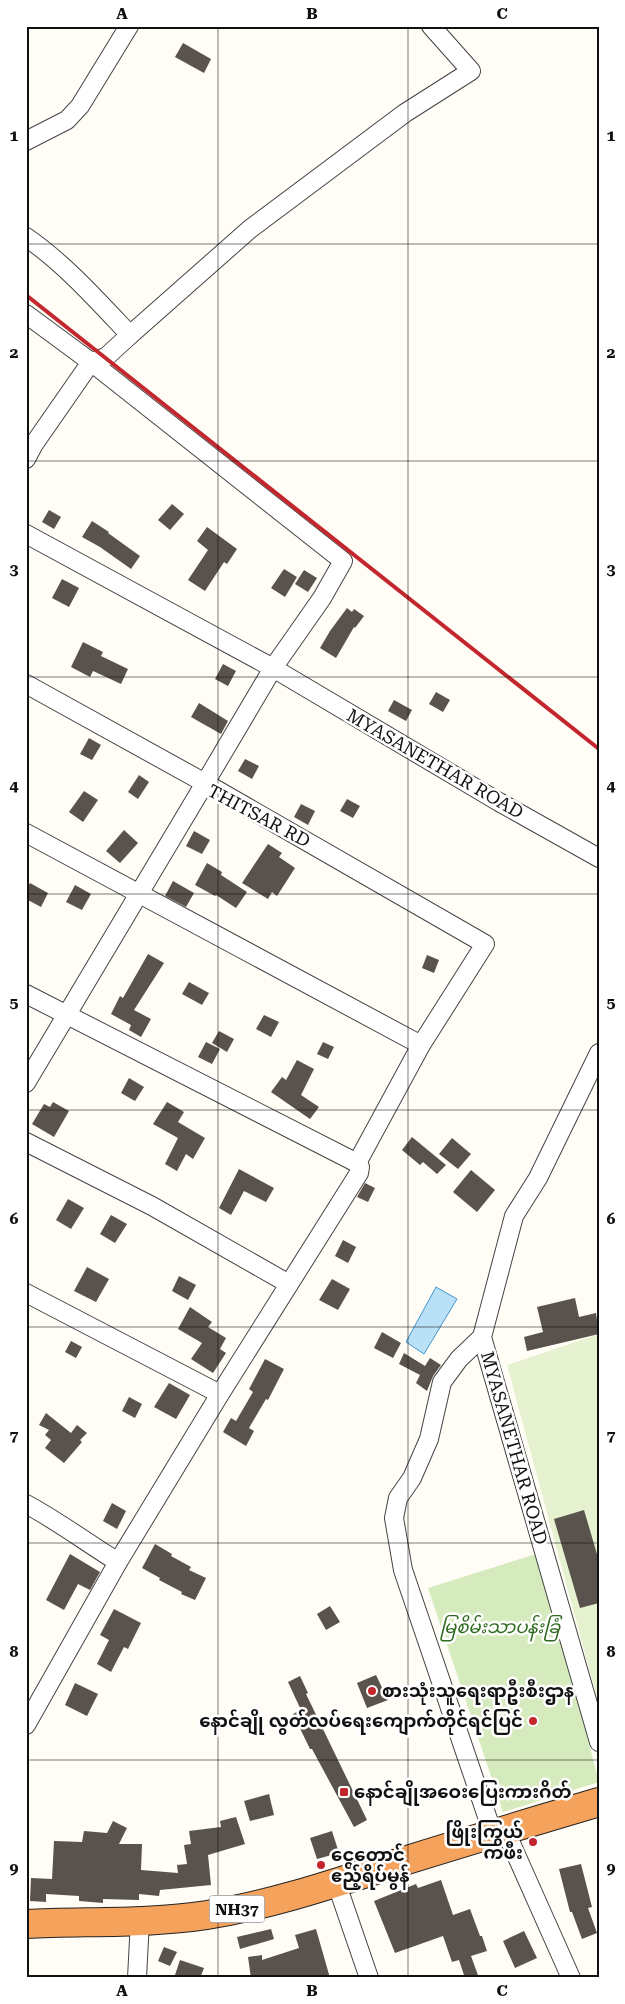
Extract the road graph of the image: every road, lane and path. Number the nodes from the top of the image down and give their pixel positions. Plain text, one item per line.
1 (129, 26) edge
2 (431, 26) edge
3 (26, 141) edge
4 (26, 237) edge
5 (26, 314) edge
6 (130, 335) junction
7 (90, 362) junction
8 (26, 459) edge
9 (26, 534) edge
10 (273, 668) junction
11 (26, 684) edge
12 (205, 783) junction
13 (26, 833) edge
14 (599, 858) edge
15 (139, 892) junction
16 (26, 994) edge
17 (66, 1016) junction
18 (421, 1045) junction
19 (599, 1052) edge
20 (26, 1083) edge
21 (26, 1142) edge
22 (357, 1163) junction
23 (289, 1284) junction
24 (26, 1293) edge
25 (482, 1337) junction
26 (220, 1394) junction
27 (26, 1504) edge
28 (118, 1562) junction
29 (26, 1725) edge
30 (599, 1742) edge
31 (599, 1802) edge
32 (499, 1832) junction
33 (336, 1882) junction
34 (140, 1920) junction
35 (26, 1924) edge
36 (137, 1978) edge
37 (370, 1978) edge
38 (571, 1978) edge

1 - 3 street
2 - 6 street
4 - 6 street
5 - 7 street
6 - 7 street
7 - 8 street
7 - 10 street
9 - 10 street, MYASANETHAR ROAD
10 - 12 street
10 - 14 street, MYASANETHAR ROAD
11 - 12 street
12 - 15 street, THITSAR RD
12 - 18 street, THITSAR RD
13 - 15 street
15 - 17 street, THITSAR RD
15 - 18 street
16 - 17 street
17 - 20 street, THITSAR RD
17 - 22 street
18 - 22 street
19 - 25 street, MYASANETHAR ROAD
21 - 23 street
22 - 23 street
23 - 26 street
24 - 26 street
25 - 30 street, MYASANETHAR ROAD
25 - 32 street
26 - 28 street
27 - 28 street
28 - 29 street
31 - 32 highway, NH37
32 - 33 highway, NH37
32 - 38 street
33 - 34 highway, NH37
33 - 37 street
34 - 35 highway, NH37
34 - 36 street

